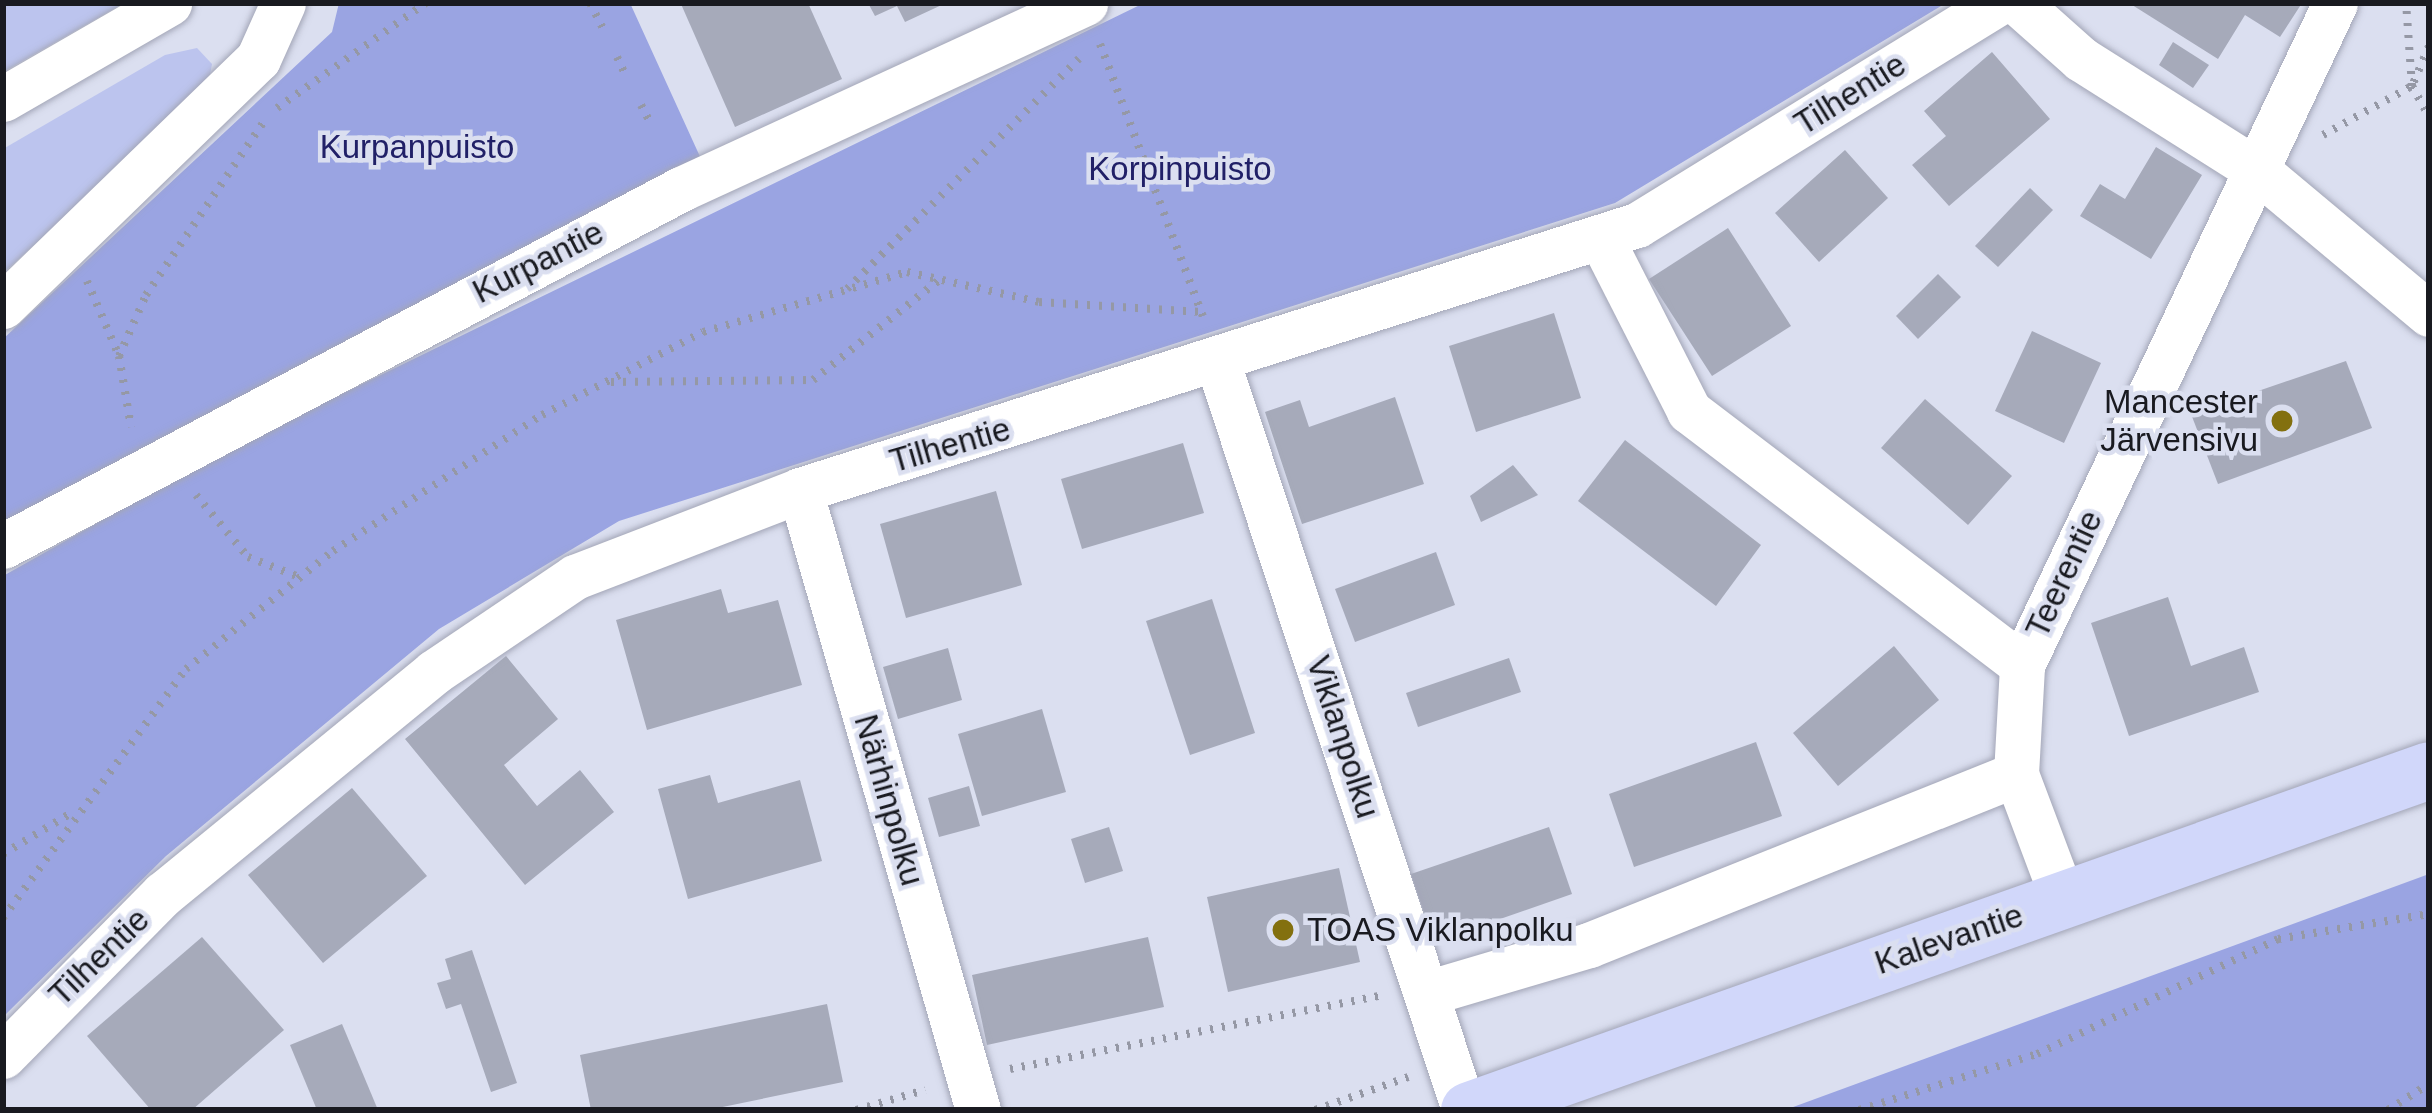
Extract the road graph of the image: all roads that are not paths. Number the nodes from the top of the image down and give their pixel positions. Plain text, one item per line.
1 (169, 3) edge
2 (283, 3) edge
3 (1998, 3) edge
4 (2018, 3) edge
5 (2335, 3) edge
6 (1074, 8) edge
7 (3, 99) edge
8 (2258, 171) junction
9 (1601, 238) junction
10 (3, 306) edge
11 (2429, 314) edge
12 (1219, 366) junction
13 (800, 490) junction
14 (3, 546) edge
15 (2022, 665) junction
16 (2429, 770) edge
17 (2016, 774) junction
18 (2063, 899) junction
19 (1426, 993) junction
20 (3, 1056) edge
21 (973, 1094) edge
22 (1466, 1110) edge

1 - 7 street
2 - 10 street
3 - 9 street, Tilhentie
4 - 8 street
5 - 8 street, Teerentie
6 - 14 street, Kurpantie
8 - 11 street
8 - 15 street, Teerentie
9 - 12 street, Tilhentie
9 - 15 street
12 - 13 street, Tilhentie
12 - 19 street, Viklanpolku
13 - 20 street, Tilhentie
13 - 21 street, Närhinpolku
15 - 17 street, Teerentie
16 - 18 main road, Kalevantie
17 - 18 street, Teerentie
17 - 19 street
18 - 22 main road, Kalevantie
19 - 22 street, Viklanpolku

